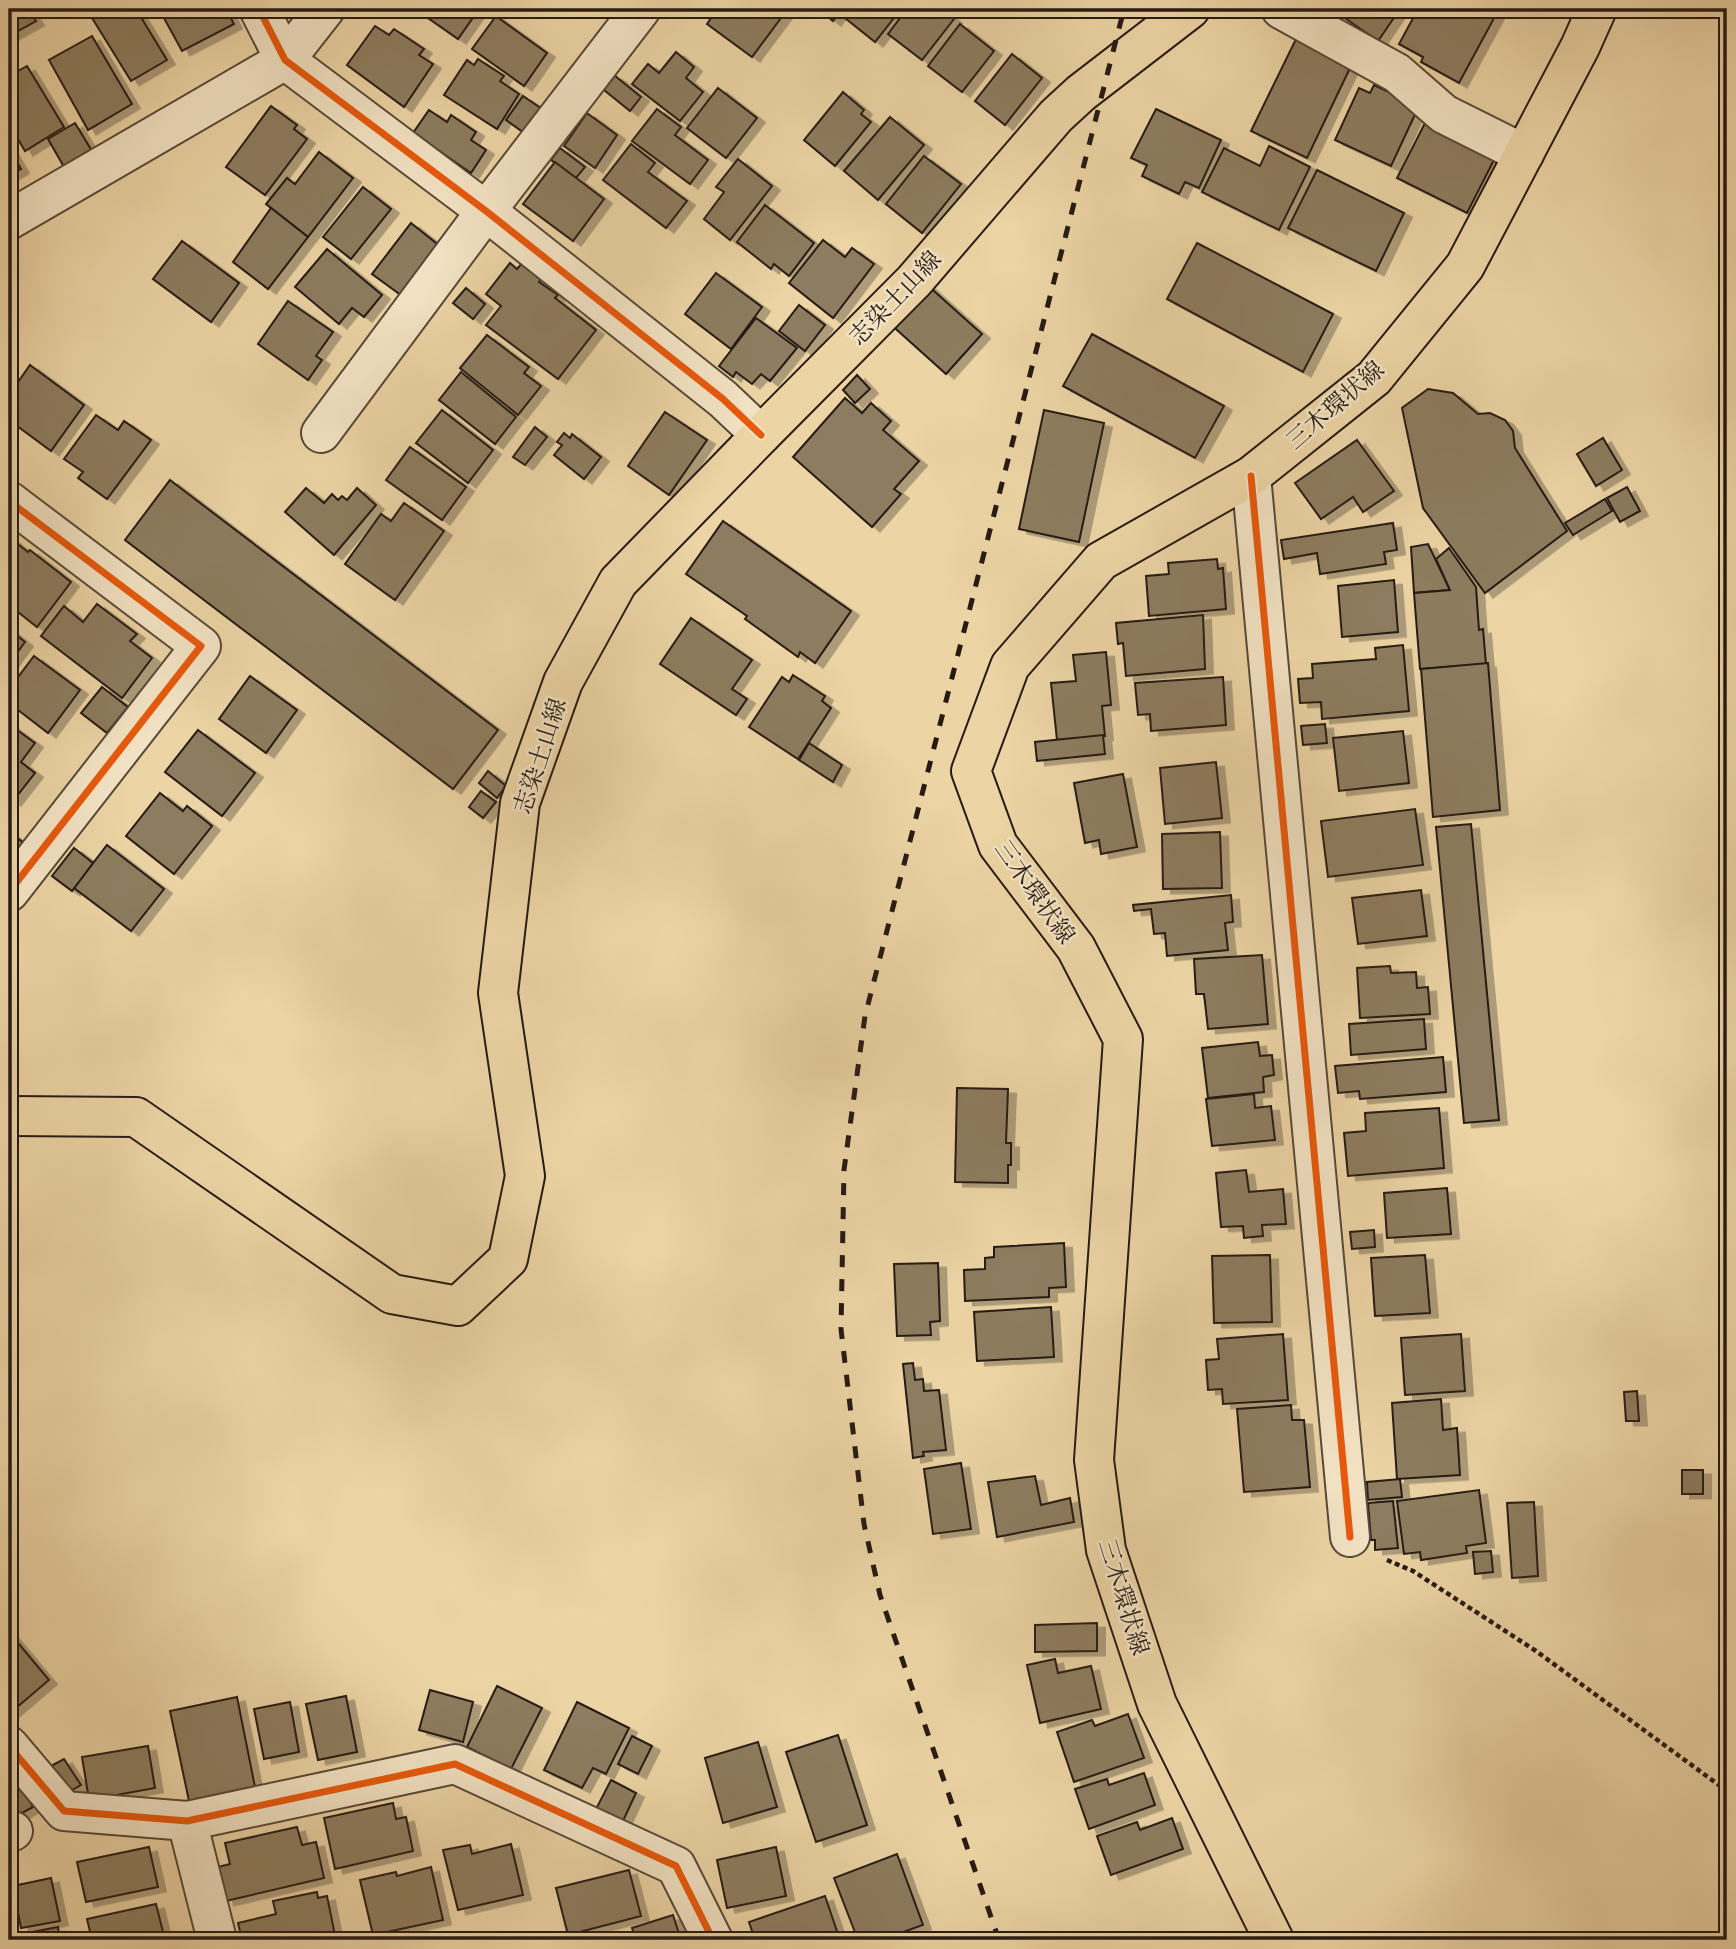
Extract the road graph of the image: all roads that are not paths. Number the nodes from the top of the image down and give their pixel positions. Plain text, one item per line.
1 (259, 9) edge
2 (325, 9) edge
3 (641, 9) edge
4 (1190, 9) edge
5 (1281, 9) edge
6 (1597, 9) edge
7 (285, 60) junction
8 (1524, 154) junction
9 (486, 211) junction
10 (9, 220) edge
11 (321, 433) dead end
12 (761, 435) junction
13 (1251, 476) junction
14 (9, 501) edge
15 (9, 892) edge
16 (9, 1116) edge
17 (1350, 1537) road end
18 (9, 1746) edge
19 (187, 1821) junction
20 (217, 1940) edge
21 (713, 1940) edge
22 (1273, 1940) edge

1 - 7 street
2 - 7 street
3 - 9 street
4 - 12 main road, 志染土山線
5 - 8 street
6 - 8 main road, 三木環状線
7 - 9 street
7 - 10 street
8 - 13 main road, 三木環状線
9 - 11 street
9 - 12 street
12 - 16 main road, 志染土山線
13 - 17 street
13 - 22 main road, 三木環状線
14 - 15 street
18 - 19 street
19 - 20 street
19 - 21 street

